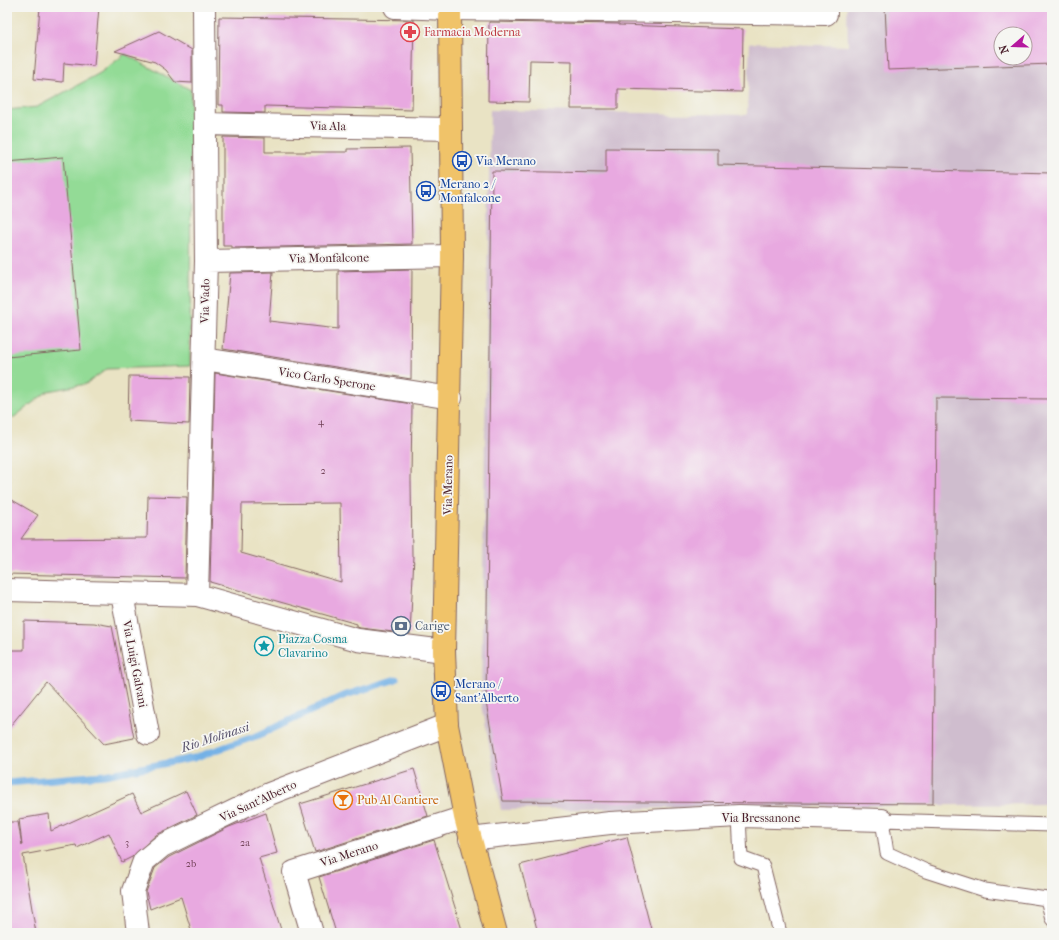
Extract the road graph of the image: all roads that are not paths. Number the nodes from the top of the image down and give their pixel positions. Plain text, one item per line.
1 (204, 7) edge
2 (395, 7) edge
3 (450, 8) edge
4 (826, 11) edge
5 (205, 124) junction
6 (451, 129) junction
7 (452, 256) junction
8 (206, 261) junction
9 (204, 359) junction
10 (451, 398) junction
11 (7, 590) edge
12 (122, 594) junction
13 (197, 595) junction
14 (444, 651) junction
15 (447, 724) junction
16 (148, 734) dead end
17 (739, 816) junction
18 (465, 817) junction
19 (882, 820) junction
20 (1052, 825) edge
21 (470, 840) junction
22 (1049, 899) edge
23 (1052, 919) edge
24 (138, 933) edge
25 (312, 933) edge
26 (496, 933) edge
27 (780, 933) edge

1 - 5 street, Via Vado
2 - 3 street
3 - 4 street
3 - 6 main road, Via Merano
5 - 6 street, Via Ala
5 - 8 street, Via Vado
6 - 7 main road, Via Merano
7 - 8 street, Via Monfalcone
7 - 10 main road, Via Merano
8 - 9 street, Via Vado
9 - 10 street, Vico Carlo Sperone
9 - 13 street, Via Vado
10 - 14 main road, Via Merano
11 - 12 street
12 - 13 street
12 - 16 street, Via Luigi Galvani
13 - 14 street
14 - 15 main road, Via Merano
15 - 18 main road, Via Merano
15 - 24 street, Via Sant'Alberto
17 - 19 street, Via Bressanone
17 - 21 street, Via Bressanone
17 - 27 lane
18 - 21 main road, Via Merano
18 - 25 street, Via Merano
19 - 20 lane, Via Bressanone
19 - 22 lane
21 - 26 main road, Via Merano
22 - 23 lane

